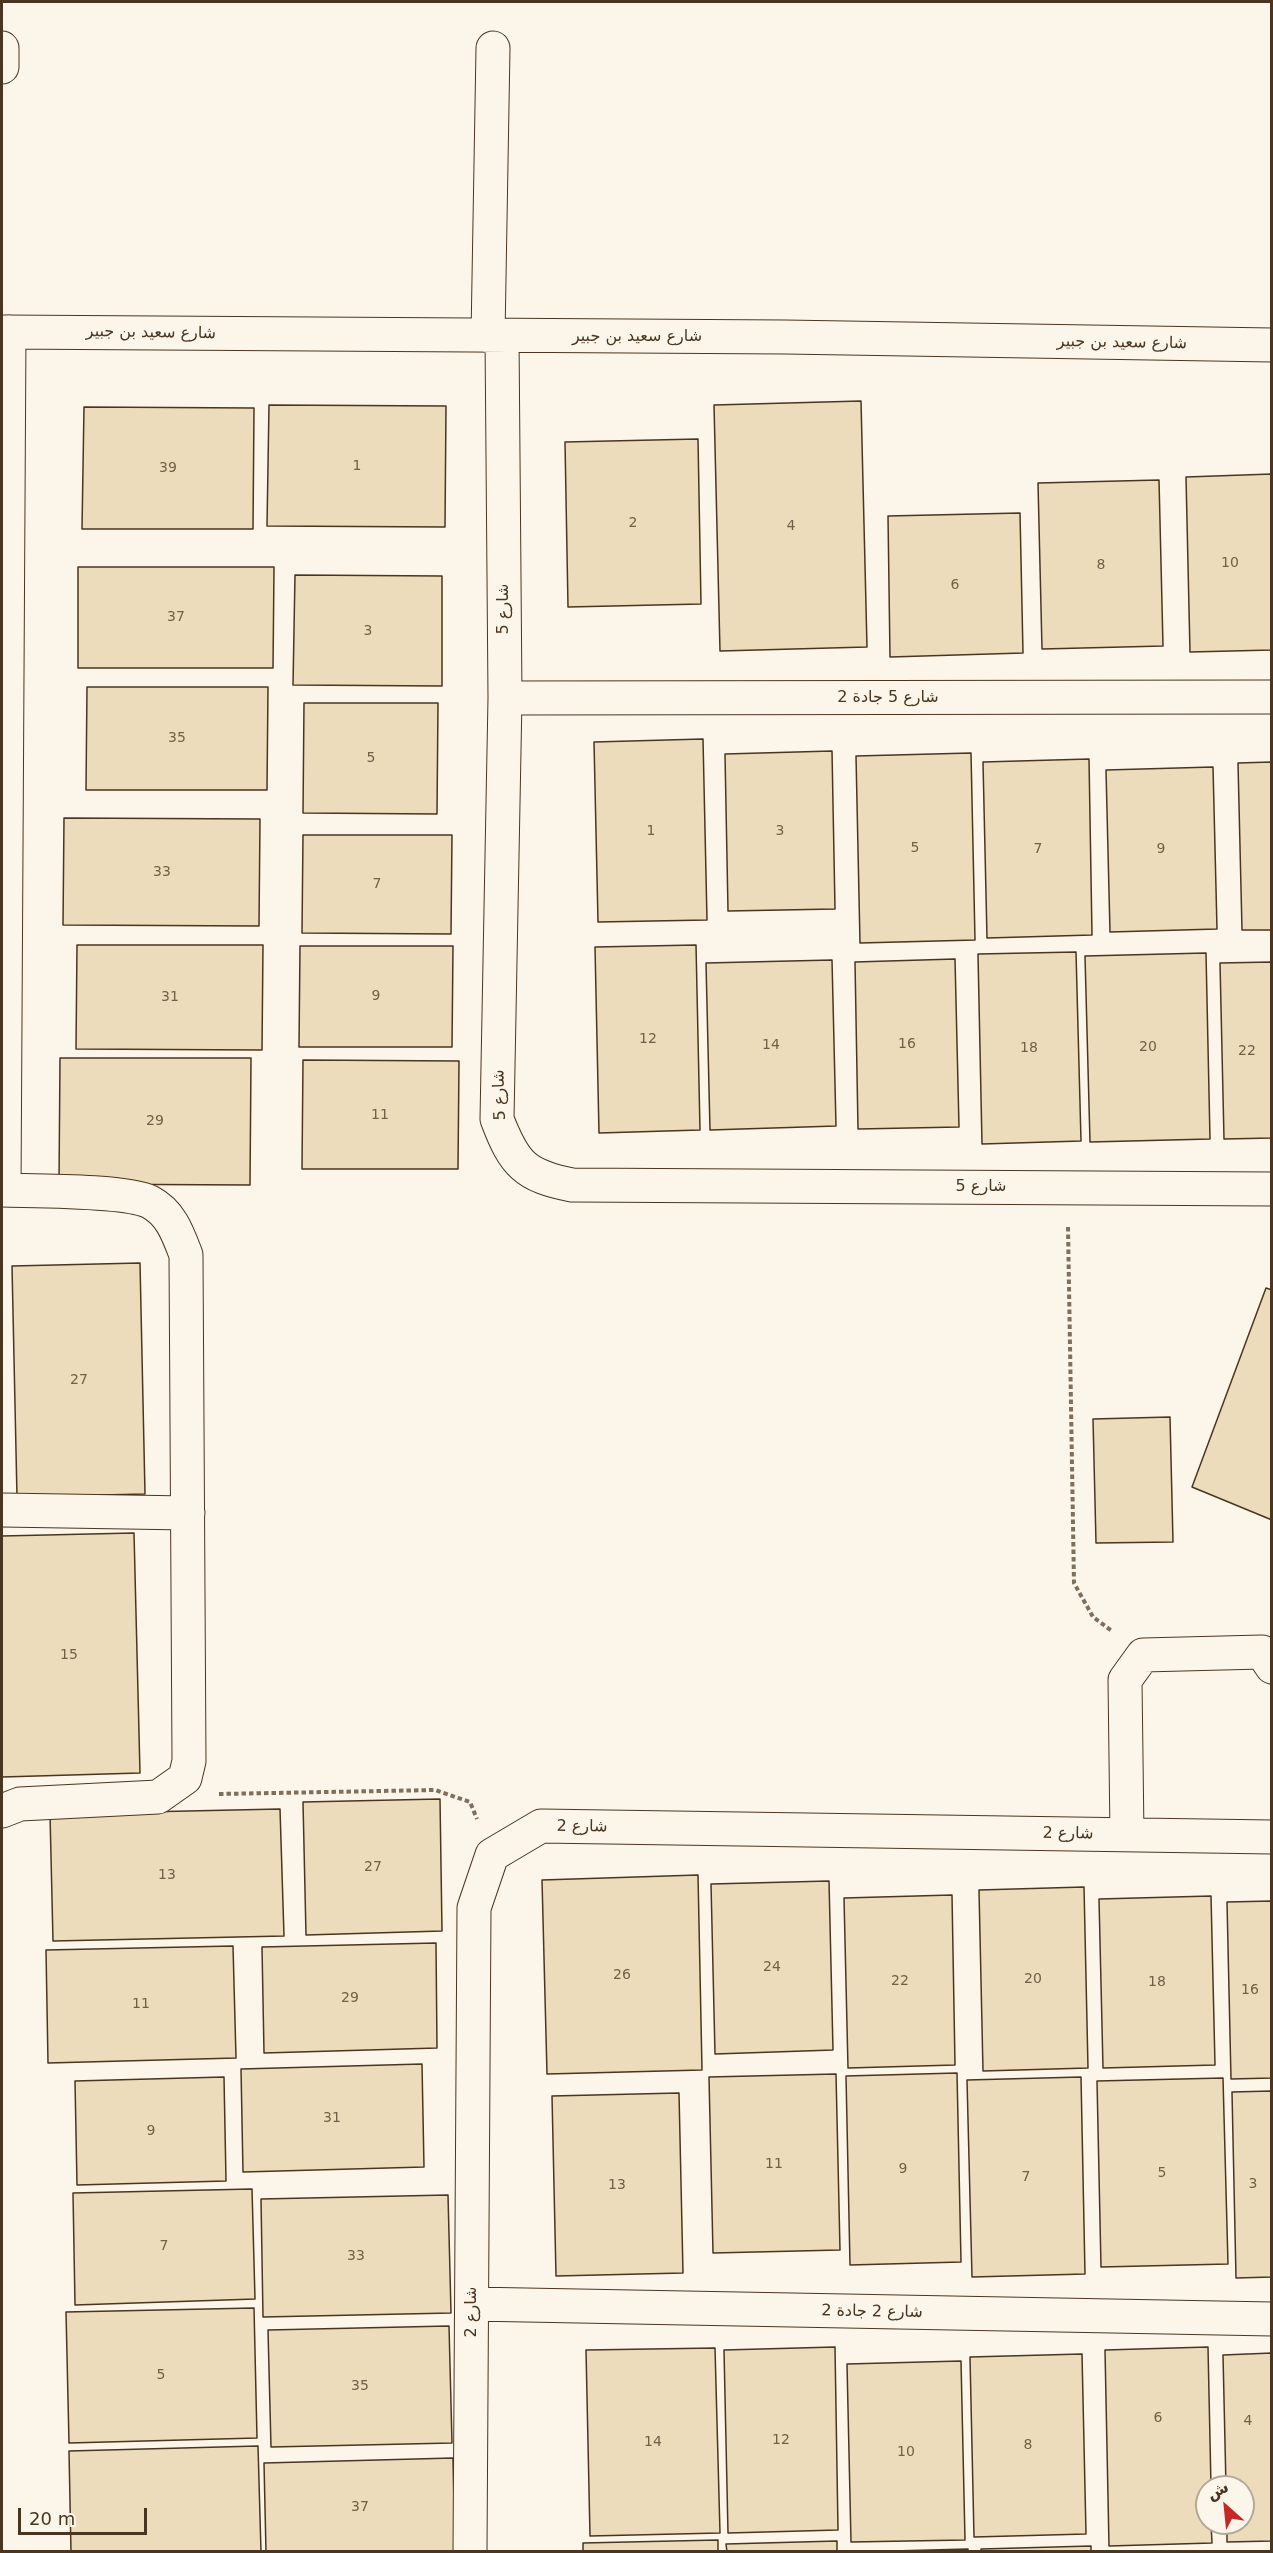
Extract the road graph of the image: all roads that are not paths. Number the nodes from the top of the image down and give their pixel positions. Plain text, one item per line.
1 (2, 48) edge
2 (493, 48) dead end
3 (2, 67) edge
4 (5, 332) edge
5 (495, 336) junction
6 (1272, 345) edge
7 (4, 697) edge
8 (1272, 697) edge
9 (504, 698) junction
10 (1272, 1189) edge
11 (3, 1190) edge
12 (2, 1510) edge
13 (188, 1512) junction
14 (1272, 1667) edge
15 (2, 1810) edge
16 (1127, 1835) junction
17 (1272, 1837) edge
18 (472, 2304) junction
19 (1272, 2319) edge
20 (470, 2552) edge

1 - 3 street
2 - 5 street, شارع 5
4 - 5 street, شارع سعيد بن جبير
4 - 7 street
5 - 6 street, شارع سعيد بن جبير
5 - 9 street, شارع 5
7 - 11 street
8 - 9 street, شارع 5 جادة 2
9 - 10 street, شارع 5
11 - 13 street
12 - 13 street
13 - 15 street
14 - 16 street
16 - 17 street, شارع 2
16 - 18 street, شارع 2
18 - 19 street, شارع 2 جادة 2
18 - 20 street, شارع 2

